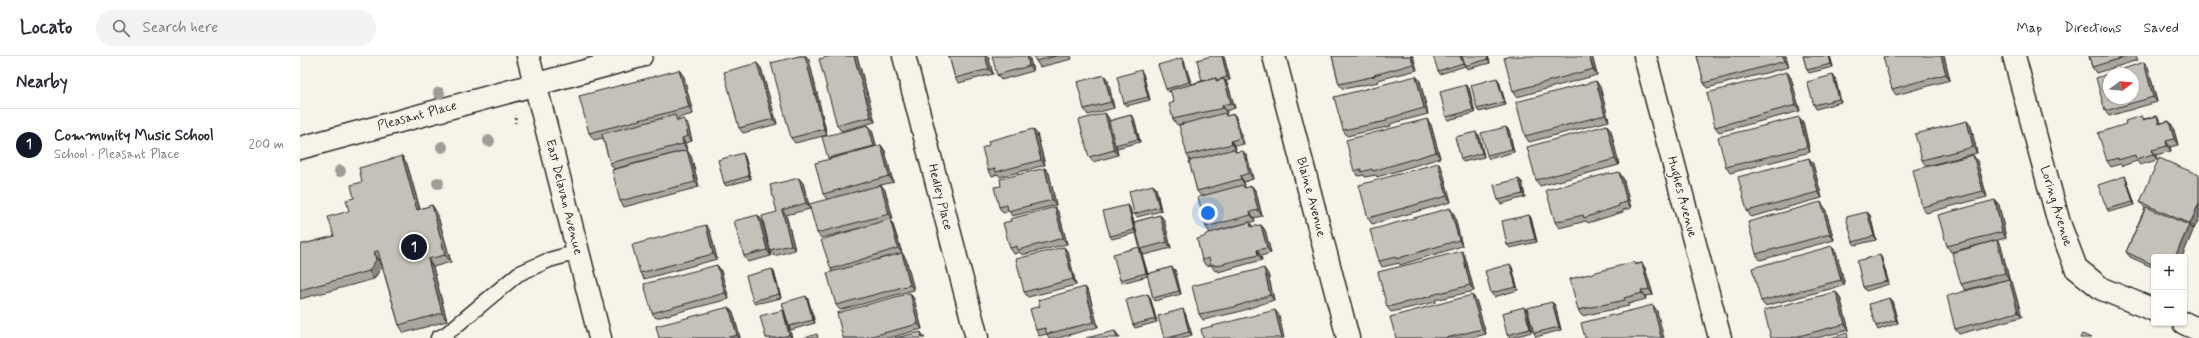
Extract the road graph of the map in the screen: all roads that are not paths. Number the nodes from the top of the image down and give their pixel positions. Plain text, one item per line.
1 (528, 56) edge
2 (641, 56) edge
3 (904, 56) edge
4 (1274, 56) edge
5 (1645, 56) edge
6 (2014, 56) edge
7 (534, 84) junction
8 (300, 148) edge
9 (578, 252) junction
10 (2151, 309) edge
11 (2187, 324) edge
12 (2199, 330) edge
13 (438, 338) edge
14 (600, 338) edge
15 (976, 338) edge
16 (1348, 338) edge
17 (1720, 338) edge

1 - 7 street, East Delavan Avenue
2 - 7 street, Pleasant Place
3 - 15 street, Hedley Place
4 - 16 street, Blaine Avenue
5 - 17 street, Hughes Avenue
6 - 10 street, Loring Avenue
7 - 8 street, Pleasant Place
7 - 9 street, East Delavan Avenue
9 - 13 lane
9 - 14 street, East Delavan Avenue
11 - 12 street

